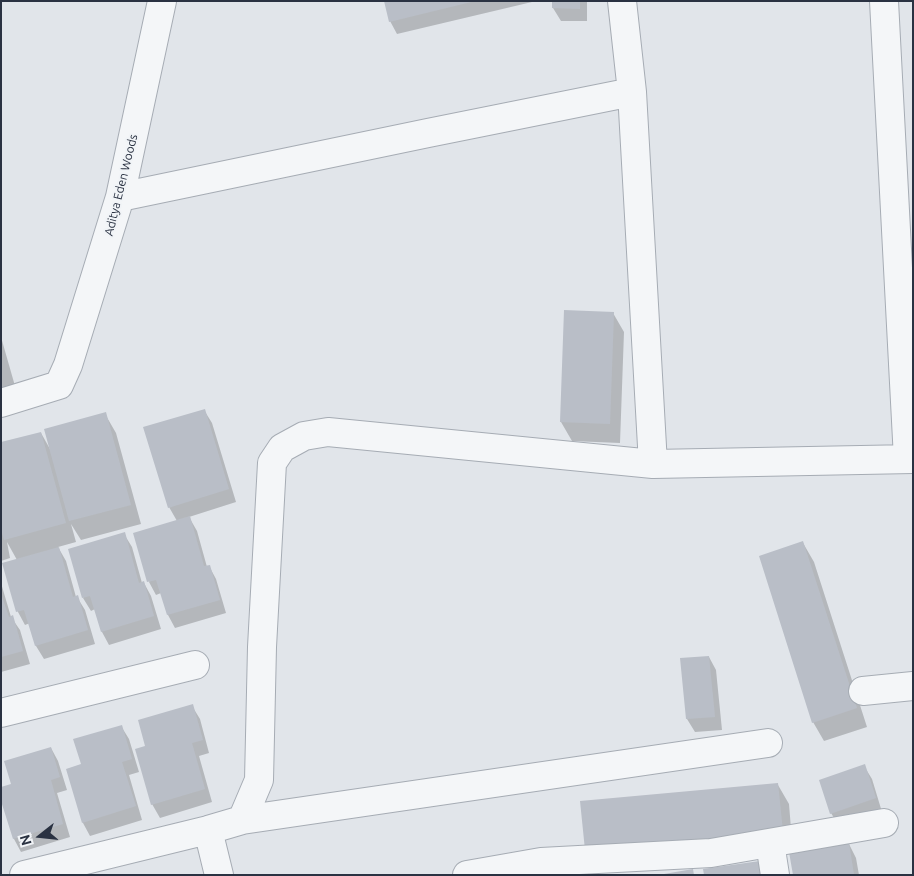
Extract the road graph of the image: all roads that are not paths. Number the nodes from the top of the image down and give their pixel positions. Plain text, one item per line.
1 (162, 1) edge
2 (622, 1) edge
3 (884, 1) edge
4 (632, 92) junction
5 (120, 197) junction
6 (1, 403) edge
7 (910, 459) edge
8 (653, 464) junction
9 (195, 665) dead end
10 (913, 686) edge
11 (863, 691) dead end
12 (1, 713) edge
13 (768, 743) dead end
14 (242, 820) junction
15 (884, 823) dead end
16 (208, 830) junction
17 (770, 842) junction
18 (697, 864) edge
19 (612, 866) edge
20 (542, 868) edge
21 (24, 875) edge
22 (218, 875) edge
23 (467, 875) edge
24 (775, 875) edge

1 - 5 street, Aditya Eden Woods
2 - 4 street
3 - 7 street
4 - 5 street
4 - 8 street
5 - 6 street, Aditya Eden Woods
7 - 8 street
8 - 14 street
9 - 12 street
10 - 11 street
13 - 14 street
14 - 16 street
15 - 17 street
16 - 21 street
16 - 22 street
17 - 18 street
17 - 24 street
18 - 19 street
19 - 20 street
20 - 23 street

